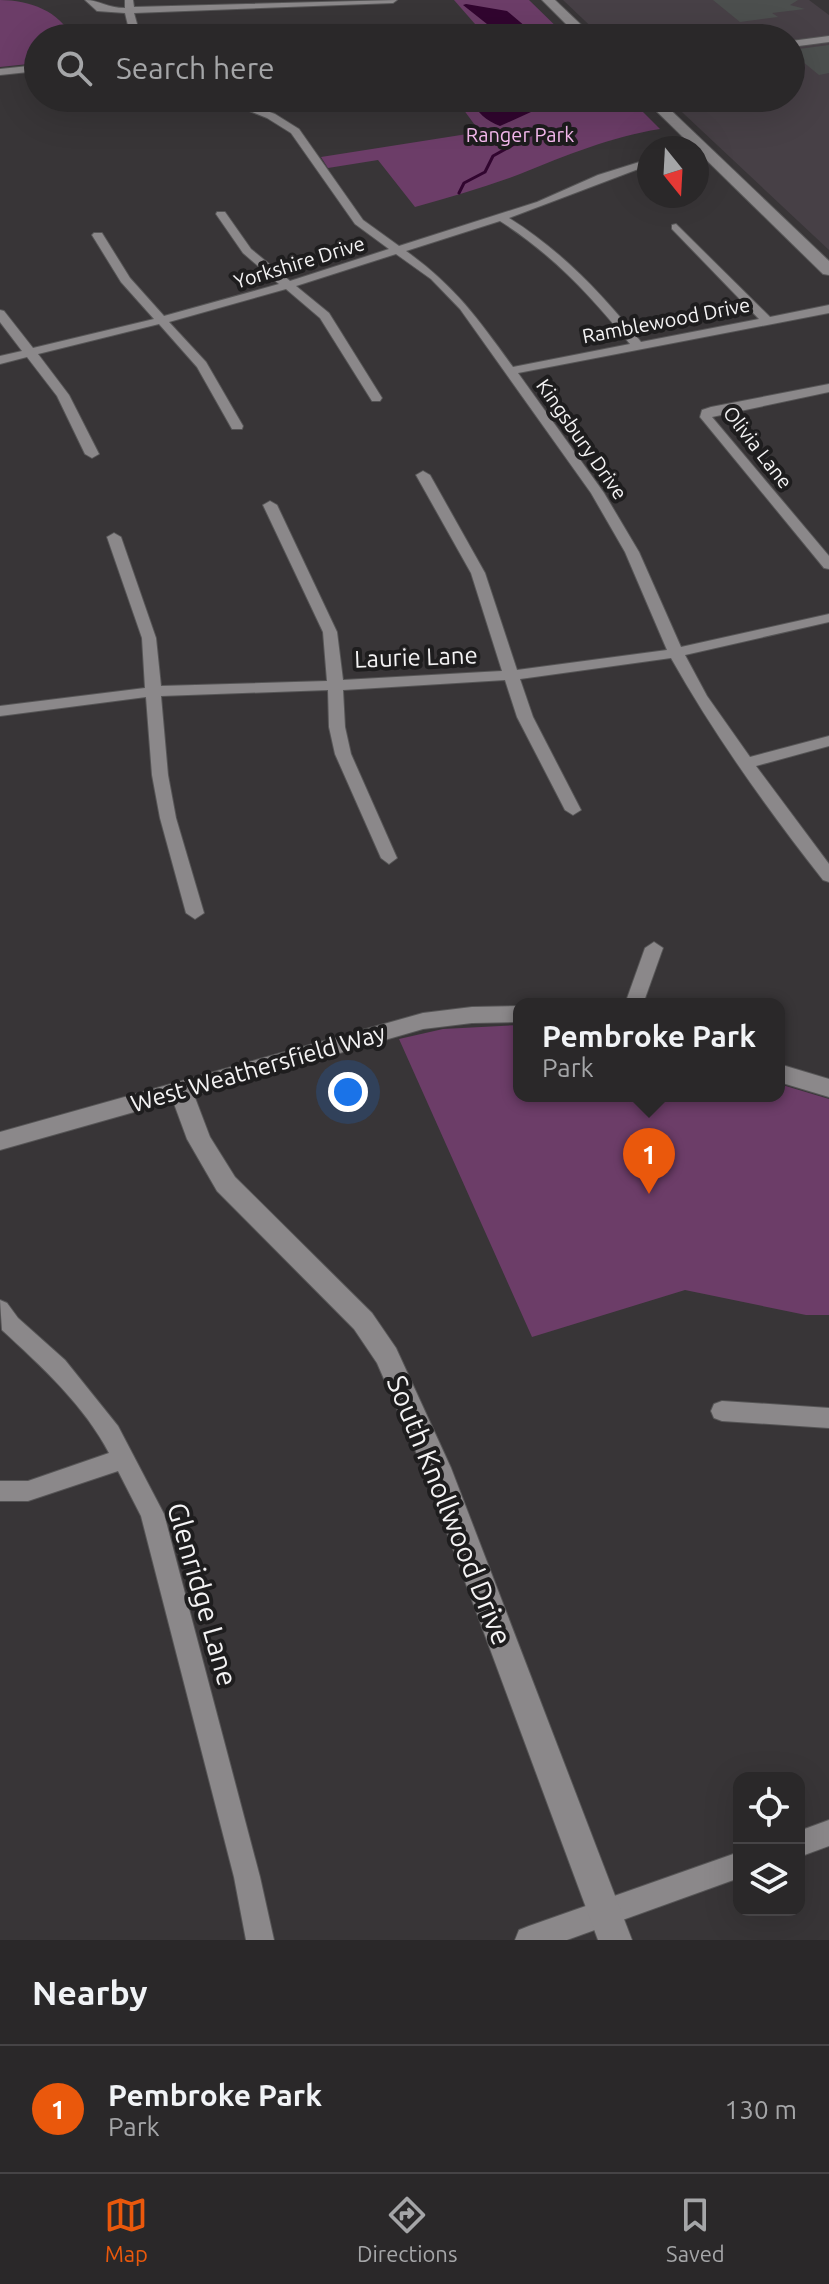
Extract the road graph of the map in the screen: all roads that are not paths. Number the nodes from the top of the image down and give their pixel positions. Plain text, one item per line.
1 (89, 0) edge
2 (393, 0) edge
3 (534, 0) edge
4 (548, 0) edge
5 (129, 5) edge
6 (559, 24) edge
7 (573, 24) edge
8 (829, 39) edge
9 (805, 42) edge
10 (24, 69) edge
11 (0, 72) edge
12 (260, 112) edge
13 (649, 112) edge
14 (663, 112) edge
15 (674, 136) edge
16 (685, 136) edge
17 (709, 161) edge
18 (709, 162) edge
19 (637, 164) edge
20 (221, 214) dead end
21 (501, 217) junction
22 (676, 227) dead end
23 (98, 235) dead end
24 (397, 250) junction
25 (829, 270) edge
26 (288, 285) junction
27 (829, 288) edge
28 (829, 309) edge
29 (0, 314) edge
30 (164, 320) junction
31 (767, 321) junction
32 (638, 346) junction
33 (31, 353) junction
34 (0, 360) edge
35 (510, 371) junction
36 (829, 388) edge
37 (376, 398) dead end
38 (237, 426) dead end
39 (92, 454) dead end
40 (423, 475) dead end
41 (270, 505) dead end
42 (114, 537) dead end
43 (829, 565) edge
44 (829, 618) edge
45 (676, 653) junction
46 (511, 676) junction
47 (335, 684) junction
48 (155, 691) junction
49 (0, 711) edge
50 (829, 741) edge
51 (746, 763) junction
52 (573, 810) dead end
53 (389, 858) dead end
54 (829, 876) edge
55 (195, 913) dead end
56 (654, 948) dead end
57 (636, 998) edge
58 (513, 1014) edge
59 (785, 1075) edge
60 (829, 1088) edge
61 (180, 1090) junction
62 (0, 1141) edge
63 (0, 1309) edge
64 (722, 1411) dead end
65 (829, 1418) edge
66 (125, 1458) junction
67 (0, 1491) edge
68 (829, 1833) edge
69 (805, 1842) edge
70 (733, 1867) edge
71 (606, 1913) junction
72 (260, 1940) edge
73 (529, 1940) edge
74 (615, 1940) edge

1 - 5 street
2 - 5 street
3 - 6 main road
4 - 7 main road
8 - 9 street
10 - 11 street
12 - 24 street, Kingsbury Drive
13 - 15 main road
14 - 16 main road
17 - 25 main road
18 - 27 main road
19 - 21 street, Yorkshire Drive
20 - 26 street
21 - 24 street, Yorkshire Drive
21 - 32 street
22 - 31 street
23 - 30 street
24 - 26 street, Yorkshire Drive
24 - 35 street, Kingsbury Drive
26 - 30 street, Yorkshire Drive
26 - 37 street
28 - 31 street, Ramblewood Drive
29 - 33 street
30 - 33 street, Yorkshire Drive
30 - 38 street
31 - 32 street, Ramblewood Drive
32 - 35 street, Ramblewood Drive
33 - 34 street, Yorkshire Drive
33 - 39 street
35 - 45 street, Kingsbury Drive
36 - 43 street, Olivia Lane
40 - 46 street
41 - 47 street
42 - 48 street
44 - 45 street, Laurie Lane
45 - 46 street, Laurie Lane
45 - 51 street, Kingsbury Drive
46 - 47 street, Laurie Lane
46 - 52 street
47 - 48 street, Laurie Lane
47 - 53 street
48 - 49 street, Laurie Lane
48 - 55 street
50 - 51 street
51 - 54 street, Kingsbury Drive
56 - 57 street
58 - 61 street, West Weathersfield Way
59 - 60 street
61 - 62 street, West Weathersfield Way
61 - 71 street, South Knollwood Drive
63 - 66 street, Glenridge Lane
64 - 65 street
66 - 67 street
66 - 72 street, Glenridge Lane
68 - 69 street
70 - 71 street
71 - 73 street
71 - 74 street, South Knollwood Drive

